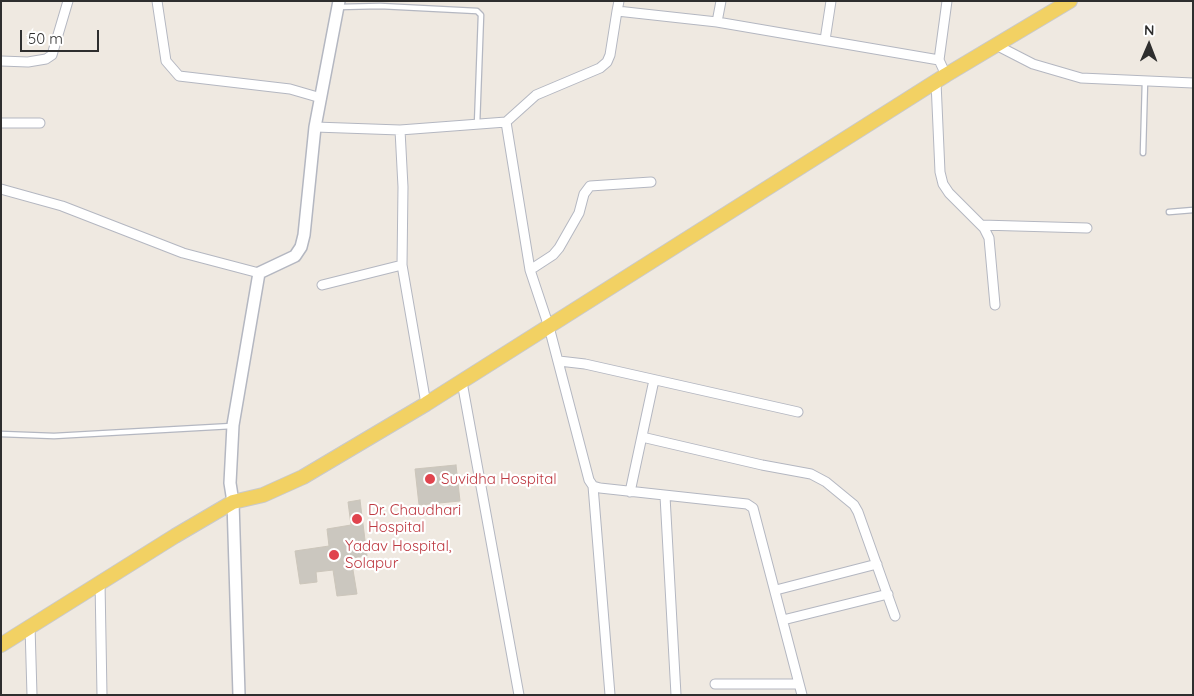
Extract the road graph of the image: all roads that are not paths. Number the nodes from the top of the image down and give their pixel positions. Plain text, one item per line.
1 (68, 1) edge
2 (157, 1) edge
3 (721, 1) edge
4 (831, 1) edge
5 (947, 1) edge
6 (1070, 1) edge
7 (339, 4) edge
8 (380, 4) edge
9 (618, 6) edge
10 (717, 22) junction
11 (825, 40) junction
12 (996, 46) junction
13 (939, 60) junction
14 (1, 61) edge
15 (941, 79) junction
16 (1144, 81) junction
17 (1193, 83) edge
18 (322, 98) junction
19 (40, 122) dead end
20 (506, 122) junction
21 (1, 123) edge
22 (477, 125) junction
23 (315, 127) junction
24 (400, 130) junction
25 (1143, 153) dead end
26 (650, 182) dead end
27 (1, 189) edge
28 (1193, 210) edge
29 (1169, 212) dead end
30 (981, 225) junction
31 (1087, 228) dead end
32 (402, 265) junction
33 (530, 270) junction
34 (259, 272) junction
35 (322, 285) dead end
36 (995, 305) dead end
37 (549, 327) junction
38 (558, 361) junction
39 (654, 380) junction
40 (462, 382) junction
41 (426, 404) junction
42 (798, 412) dead end
43 (233, 426) junction
44 (1, 434) edge
45 (642, 437) junction
46 (593, 486) junction
47 (630, 492) junction
48 (665, 496) junction
49 (233, 502) junction
50 (877, 564) junction
51 (100, 582) junction
52 (776, 590) junction
53 (888, 594) junction
54 (895, 616) dead end
55 (783, 620) junction
56 (30, 626) junction
57 (1, 645) edge
58 (715, 684) dead end
59 (799, 684) junction
60 (32, 695) edge
61 (102, 695) edge
62 (239, 695) edge
63 (519, 695) edge
64 (610, 695) edge
65 (676, 695) edge
66 (802, 695) edge

1 - 14 street
2 - 18 street
3 - 10 street
4 - 11 street
5 - 13 street
6 - 12 main road
7 - 8 lane
7 - 18 main road
8 - 22 lane
9 - 10 street
9 - 20 street
10 - 11 street
11 - 13 street
12 - 15 main road
12 - 16 street
13 - 15 street
15 - 30 street
15 - 37 main road
16 - 17 street
16 - 25 lane
18 - 23 main road
19 - 21 street
20 - 22 street
20 - 33 street
22 - 24 street
23 - 24 street
23 - 34 main road
24 - 32 street
26 - 33 street
27 - 34 street
28 - 29 lane
30 - 31 street
30 - 36 street
32 - 35 street
32 - 41 street
33 - 37 street
34 - 43 main road
37 - 38 street
37 - 40 main road
38 - 39 street
38 - 46 street
39 - 42 street
39 - 45 street
40 - 41 main road
40 - 63 street
41 - 49 main road
43 - 44 lane
43 - 49 main road
45 - 47 street
45 - 50 street
46 - 47 street
46 - 64 street
47 - 48 street
48 - 52 street
48 - 65 street
49 - 51 main road
49 - 62 main road
50 - 52 street
50 - 53 street
51 - 56 main road
51 - 61 street
52 - 55 street
53 - 54 street
53 - 55 street
55 - 59 street
56 - 57 main road
56 - 60 street
58 - 59 street
59 - 66 street

